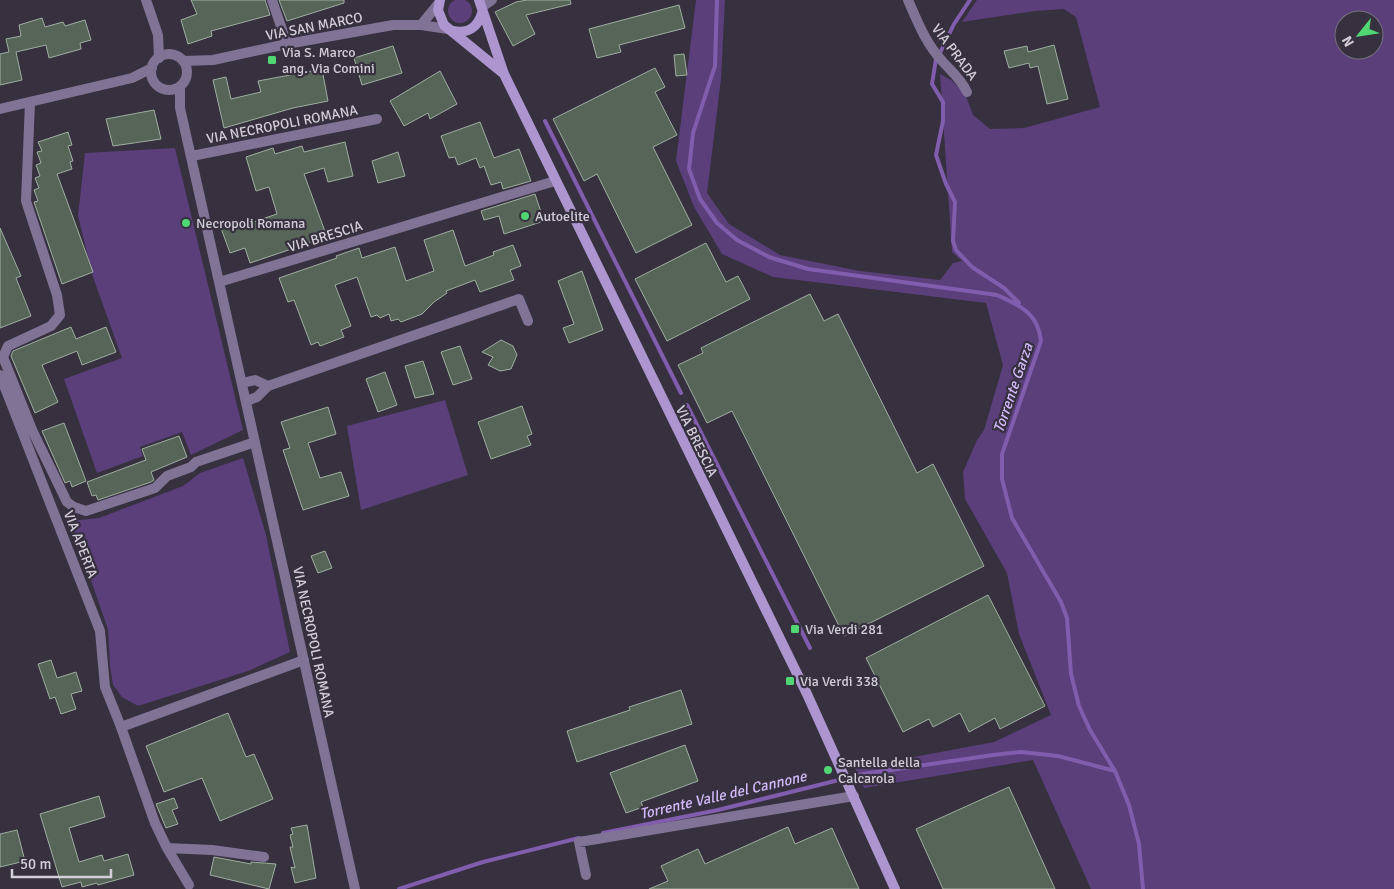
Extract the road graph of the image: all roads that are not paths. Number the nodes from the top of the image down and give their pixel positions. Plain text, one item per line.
1 (146, 0) edge
2 (272, 0) edge
3 (492, 0) edge
4 (908, 0) edge
5 (440, 1) edge
6 (481, 7) edge
7 (421, 25) junction
8 (451, 30) junction
9 (158, 35) junction
10 (287, 44) junction
11 (172, 54) junction
12 (159, 58) junction
13 (213, 60) junction
14 (184, 61) junction
15 (152, 68) junction
16 (187, 73) junction
17 (504, 74) junction
18 (132, 78) junction
19 (153, 80) junction
20 (180, 86) junction
21 (164, 89) junction
22 (968, 92) dead end
23 (30, 102) junction
24 (0, 108) edge
25 (180, 108) junction
26 (377, 119) dead end
27 (192, 156) junction
28 (554, 180) junction
29 (219, 282) junction
30 (528, 321) dead end
31 (0, 374) edge
32 (242, 383) junction
33 (268, 386) junction
34 (246, 401) junction
35 (256, 442) junction
36 (304, 660) junction
37 (121, 727) junction
38 (854, 796) junction
39 (166, 848) junction
40 (264, 857) dead end
41 (586, 874) dead end
42 (189, 885) dead end
43 (355, 889) edge
44 (895, 889) edge

1 - 9 street
2 - 10 street
3 - 6 street
4 - 22 street, VIA PRADA
5 - 7 street
5 - 8 main road, VIA BRESCIA
6 - 8 main road
6 - 17 main road, VIA BRESCIA
7 - 8 street, VIA SAN MARCO
7 - 10 street, VIA SAN MARCO
8 - 17 main road, VIA BRESCIA
9 - 11 street
9 - 12 street
10 - 13 street, VIA SAN MARCO
11 - 12 street
11 - 14 street
12 - 15 street
13 - 14 street, VIA SAN MARCO
13 - 16 street, VIA SAN MARCO
14 - 16 street
15 - 18 street
15 - 19 street
16 - 20 street
17 - 28 main road, VIA BRESCIA
18 - 19 street
18 - 23 street
19 - 21 street
20 - 21 street
20 - 25 street, VIA NECROPOLI ROMANA
21 - 25 street, VIA NECROPOLI ROMANA
23 - 24 street
23 - 35 street, VIA APERTA
25 - 27 street, VIA NECROPOLI ROMANA
26 - 27 street, VIA NECROPOLI ROMANA
27 - 29 street, VIA NECROPOLI ROMANA
28 - 29 street, VIA BRESCIA
28 - 38 main road, VIA BRESCIA
29 - 32 street, VIA NECROPOLI ROMANA
30 - 33 street
31 - 37 street, VIA APERTA
32 - 33 street
32 - 34 street, VIA NECROPOLI ROMANA
33 - 34 street
34 - 35 street, VIA NECROPOLI ROMANA
35 - 36 street, VIA NECROPOLI ROMANA
36 - 37 street
36 - 43 street, VIA NECROPOLI ROMANA
37 - 39 street, VIA APERTA
38 - 41 street
38 - 44 main road, VIA BRESCIA
39 - 40 street
39 - 42 street, VIA APERTA

